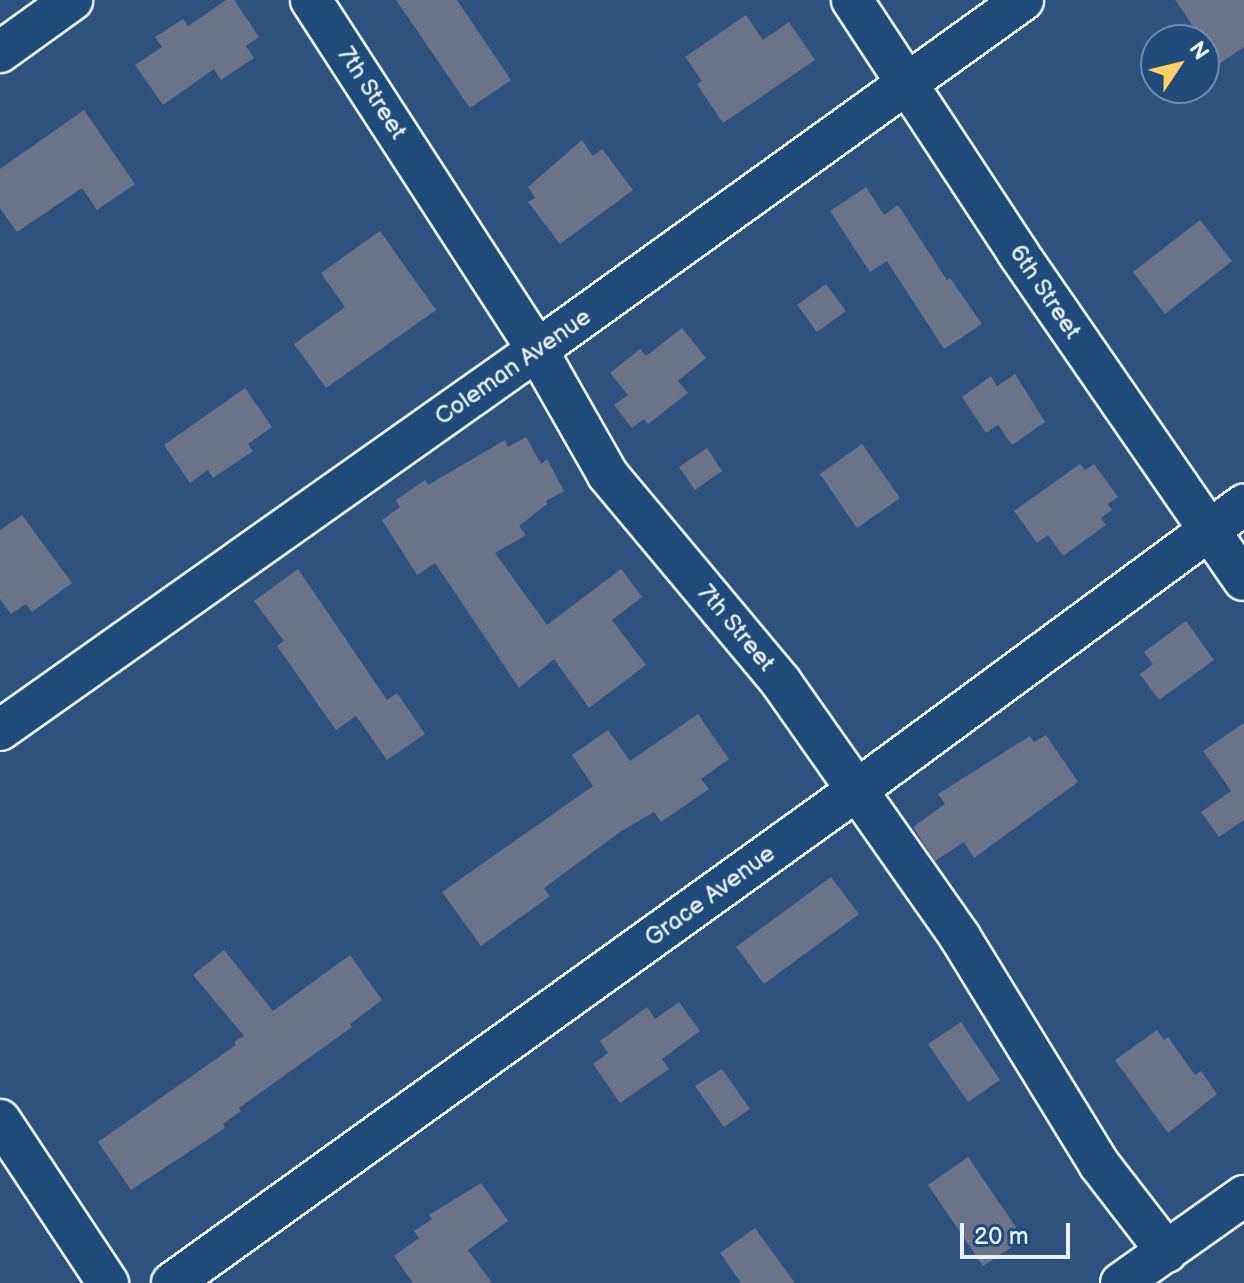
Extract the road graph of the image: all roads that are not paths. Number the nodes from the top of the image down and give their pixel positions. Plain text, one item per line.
1 (72, 0) edge
2 (311, 0) edge
3 (852, 0) edge
4 (1023, 0) edge
5 (0, 52) edge
6 (908, 82) junction
7 (537, 350) junction
8 (1244, 505) edge
9 (1209, 530) junction
10 (1244, 580) edge
11 (0, 730) edge
12 (857, 790) junction
13 (0, 1120) edge
14 (1244, 1196) edge
15 (1167, 1252) junction
16 (108, 1283) edge
17 (172, 1283) edge
18 (1121, 1283) edge

1 - 5 street
2 - 7 street, 7th Street
3 - 6 street, 6th Street
4 - 6 street, Coleman Avenue
6 - 7 street, Coleman Avenue
6 - 9 street, 6th Street
7 - 11 street, Coleman Avenue
7 - 12 street, 7th Street
8 - 9 street, Grace Avenue
9 - 10 street, 6th Street
9 - 12 street, Grace Avenue
12 - 15 street, 7th Street
12 - 17 street, Grace Avenue
13 - 16 street
14 - 15 street
15 - 18 street

